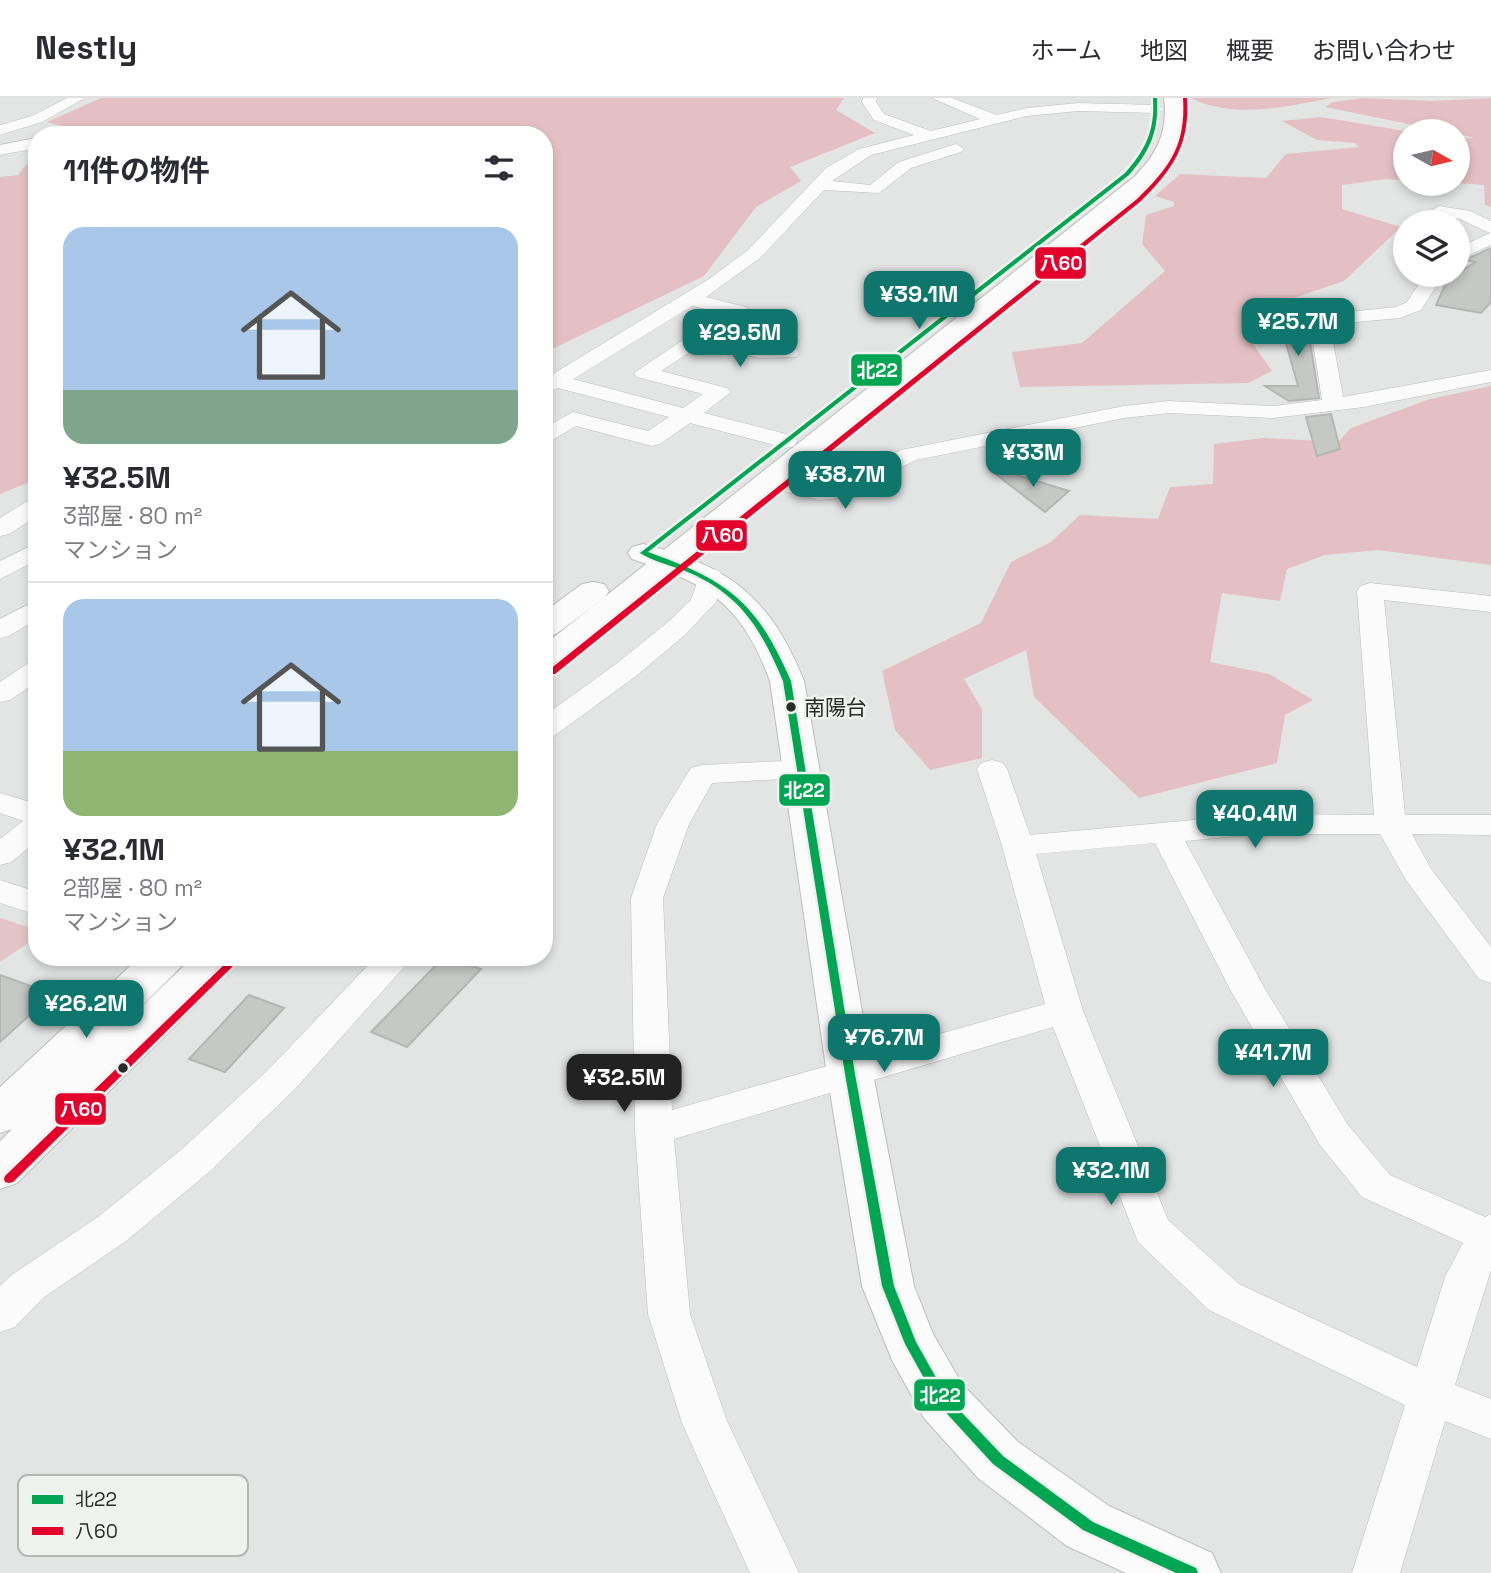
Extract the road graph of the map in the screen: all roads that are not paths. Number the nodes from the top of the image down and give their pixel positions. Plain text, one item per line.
1 (78, 98) edge
2 (870, 98) edge
3 (939, 98) edge
4 (1162, 102) edge
5 (992, 119) junction
6 (1021, 129) dead end
7 (0, 130) edge
8 (928, 135) junction
9 (28, 145) edge
10 (970, 146) dead end
11 (0, 150) edge
12 (818, 184) junction
13 (1470, 218) edge
14 (1491, 228) edge
15 (1491, 237) edge
16 (1470, 248) edge
17 (1426, 287) edge
18 (690, 299) junction
19 (698, 338) junction
20 (789, 353) dead end
21 (1491, 376) edge
22 (553, 379) edge
23 (553, 383) edge
24 (1333, 404) junction
25 (686, 415) junction
26 (553, 432) edge
27 (786, 441) junction
28 (769, 480) junction
29 (28, 511) edge
30 (0, 531) edge
31 (28, 545) edge
32 (28, 554) edge
33 (675, 563) junction
34 (0, 571) edge
35 (1491, 604) edge
36 (28, 613) edge
37 (553, 623) edge
38 (0, 630) edge
39 (553, 655) edge
40 (28, 676) edge
41 (0, 694) edge
42 (553, 723) edge
43 (802, 769) junction
44 (992, 769) dead end
45 (0, 802) edge
46 (28, 812) edge
47 (1390, 823) junction
48 (1491, 825) edge
49 (28, 832) edge
50 (1165, 833) junction
51 (1018, 846) junction
52 (0, 855) edge
53 (0, 891) edge
54 (28, 901) edge
55 (157, 966) edge
56 (201, 966) edge
57 (388, 966) edge
58 (1491, 971) edge
59 (1065, 1011) junction
60 (850, 1074) junction
61 (0, 1115) edge
62 (654, 1130) junction
63 (0, 1170) edge
64 (1489, 1234) edge
65 (0, 1314) edge
66 (1432, 1396) junction
67 (1491, 1419) edge
68 (764, 1570) edge
69 (1191, 1573) edge
70 (1376, 1573) edge

1 - 7 street
2 - 8 street
3 - 5 street
4 - 5 street
4 - 27 main road
4 - 28 main road
5 - 6 street
5 - 8 street
8 - 12 street
9 - 11 street
10 - 12 street
12 - 18 street
13 - 14 street
15 - 16 street
17 - 24 street
18 - 19 street
18 - 22 street
19 - 20 street
19 - 25 street
21 - 24 street
23 - 25 street
24 - 28 street
25 - 26 street
25 - 27 street
27 - 33 main road
28 - 33 main road
29 - 30 street
30 - 31 street
32 - 34 street
33 - 37 main road
33 - 39 main road
33 - 42 street
33 - 43 main road
35 - 47 street
36 - 38 street
40 - 41 street
43 - 60 main road
43 - 62 street
44 - 51 street
45 - 46 street
47 - 48 street
47 - 50 street
47 - 58 street
49 - 52 street
50 - 51 street
50 - 64 street
51 - 59 street
53 - 54 street
55 - 61 main road
56 - 63 main road
57 - 65 street
59 - 60 street
59 - 66 street
60 - 62 street
60 - 69 main road
62 - 68 street
64 - 66 street
66 - 67 street
66 - 70 street

